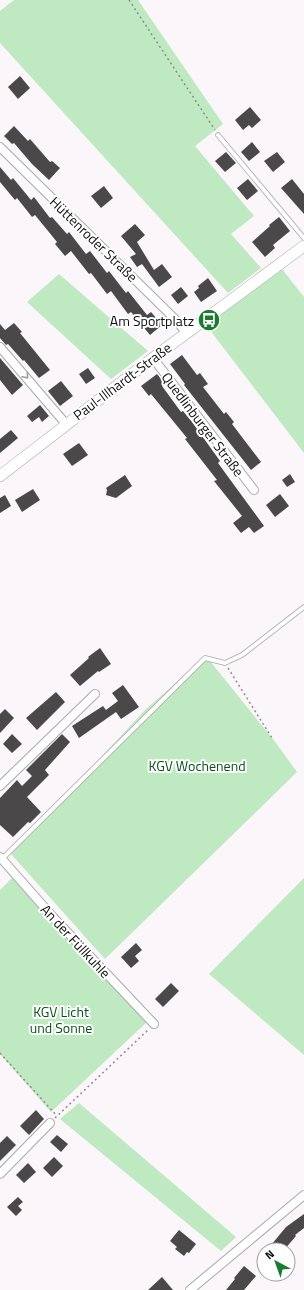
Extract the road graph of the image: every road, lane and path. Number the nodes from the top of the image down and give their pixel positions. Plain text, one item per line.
1 (129, 0) edge
2 (218, 135) joint
3 (0, 147) edge
4 (304, 238) edge
5 (304, 246) edge
6 (186, 333) junction
7 (0, 347) edge
8 (153, 358) junction
9 (66, 424) junction
10 (0, 476) edge
11 (254, 490) dead end
12 (304, 607) edge
13 (225, 663) junction
14 (95, 694) dead end
15 (272, 738) dead end
16 (0, 786) edge
17 (1, 858) edge
18 (154, 1024) joint
19 (0, 1053) edge
20 (57, 1116) junction
21 (50, 1123) joint
22 (0, 1174) edge
23 (303, 1197) edge
24 (190, 1290) edge

1 - 2 path
2 - 4 lane
3 - 6 street, Hüttenroder Straße
5 - 6 street, Paul-Illhardt-Straße
6 - 8 street, Paul-Illhardt-Straße
7 -> 9 street
8 - 9 street, Paul-Illhardt-Straße
8 - 11 street, Quedlinburger Straße
9 - 10 street, Paul-Illhardt-Straße
12 - 13 lane
13 - 15 path
13 - 17 lane
14 - 16 street
17 - 18 street, An der Füllkuhle
18 - 20 path
19 - 20 path
20 - 21 path
21 - 22 street
23 - 24 street

